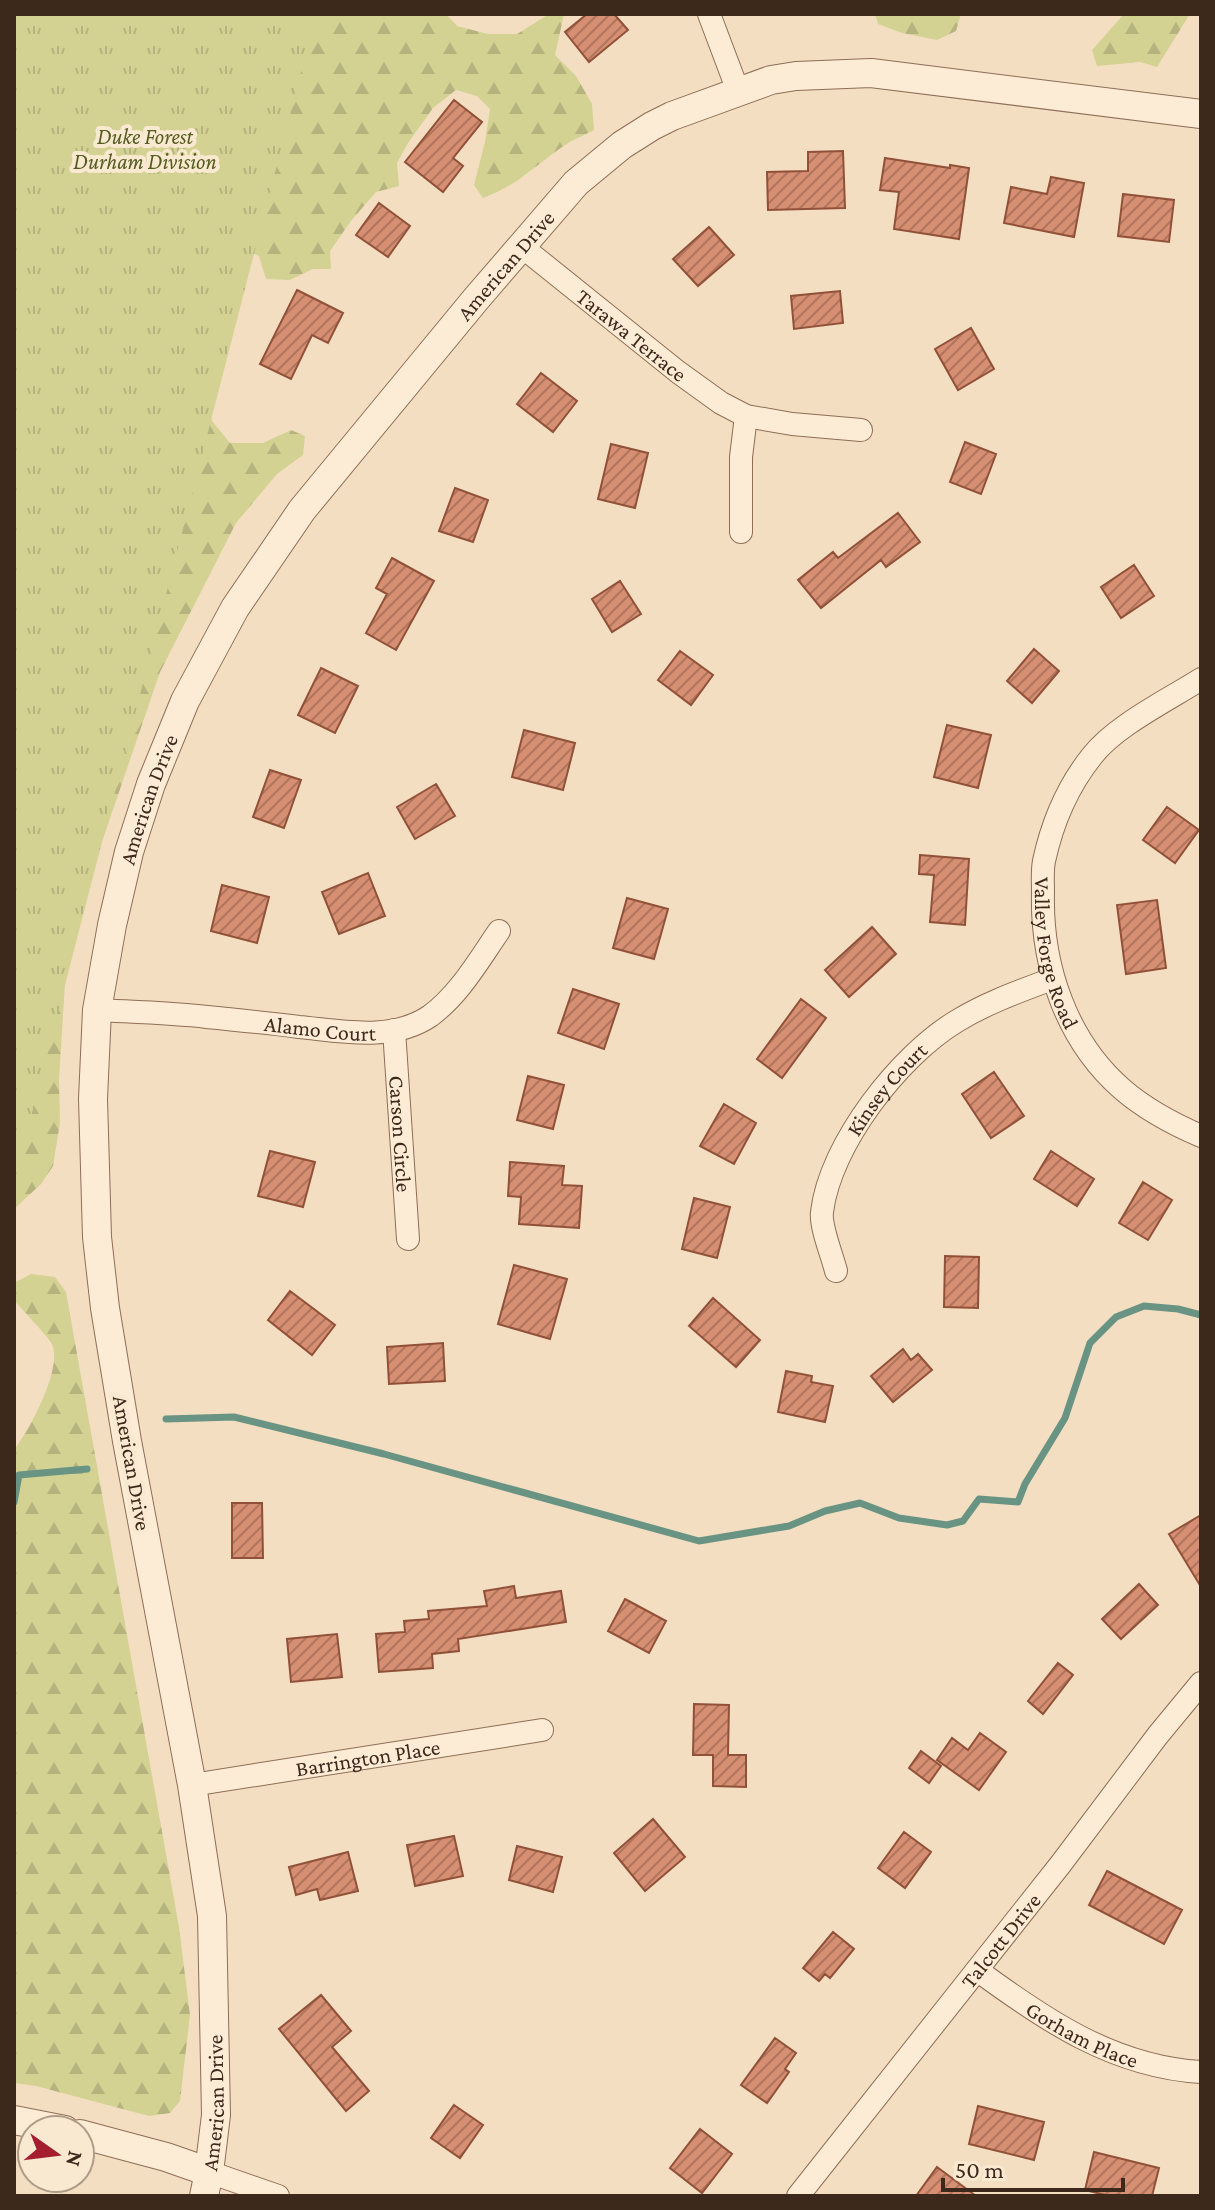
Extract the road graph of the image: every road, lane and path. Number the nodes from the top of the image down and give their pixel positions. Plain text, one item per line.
1 (709, 14) edge
2 (738, 91) junction
3 (1201, 114) edge
4 (521, 246) junction
5 (746, 416) junction
6 (861, 430) dead end
7 (741, 532) dead end
8 (1201, 679) edge
9 (499, 931) dead end
10 (1052, 979) junction
11 (97, 1010) junction
12 (394, 1030) junction
13 (1201, 1136) edge
14 (408, 1239) dead end
15 (836, 1271) dead end
16 (1201, 1683) edge
17 (542, 1730) dead end
18 (192, 1785) junction
19 (977, 1970) junction
20 (1201, 2072) edge
21 (96, 2138) edge
22 (207, 2184) edge
23 (278, 2196) edge
24 (798, 2196) edge

1 - 2 street
2 - 3 street, American Drive
2 - 4 street, American Drive
4 - 5 street, Tarawa Terrace
4 - 11 street, American Drive
5 - 6 street, Tarawa Terrace
5 - 7 street
8 - 10 street, Valley Forge Road
9 - 12 street, Alamo Court
10 - 13 street, Valley Forge Road
10 - 15 street, Kinsey Court
11 - 12 street, Alamo Court
11 - 18 street, American Drive
12 - 14 street, Carson Circle
16 - 19 street, Talcott Drive
17 - 18 street, Barrington Place
18 - 22 street, American Drive
19 - 20 street, Gorham Place
19 - 24 street, Talcott Drive
21 - 22 street
22 - 23 street

